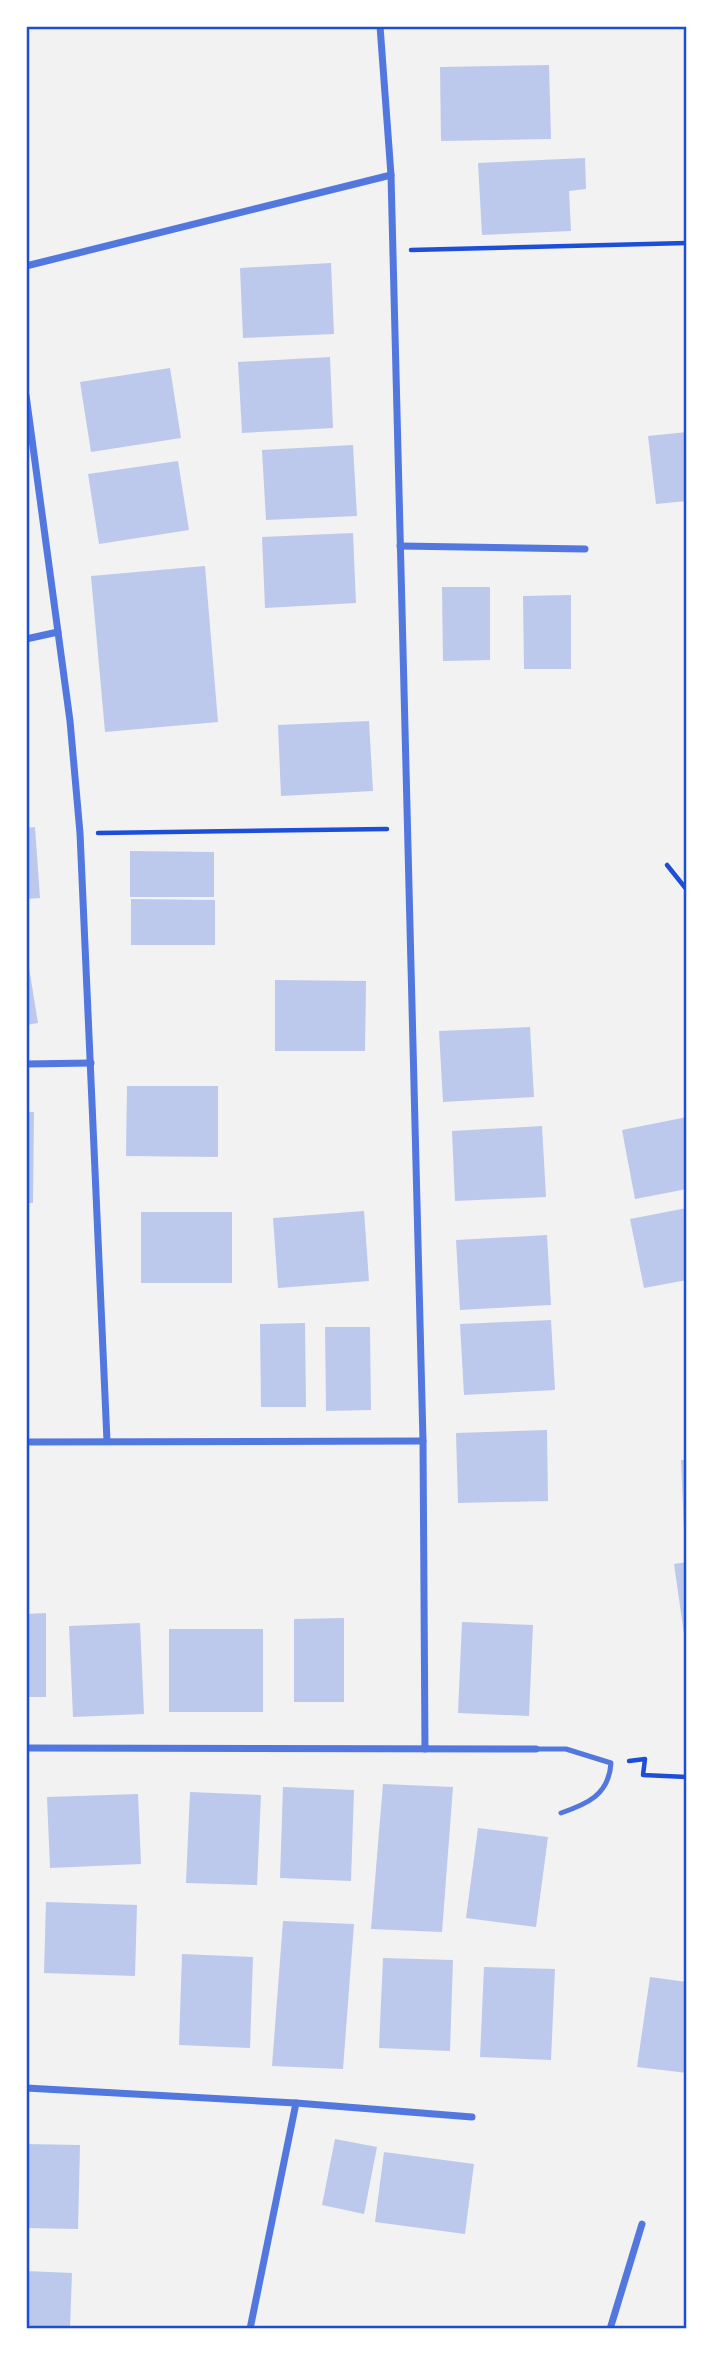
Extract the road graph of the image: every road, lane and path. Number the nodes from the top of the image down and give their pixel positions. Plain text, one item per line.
1 (380, 26) edge
2 (391, 175) junction
3 (687, 243) edge
4 (393, 251) junction
5 (26, 266) edge
6 (26, 394) edge
7 (400, 546) junction
8 (585, 549) dead end
9 (58, 632) junction
10 (26, 639) edge
11 (408, 828) junction
12 (80, 833) junction
13 (667, 865) dead end
14 (687, 890) edge
15 (91, 1062) junction
16 (26, 1064) edge
17 (107, 1441) junction
18 (423, 1441) junction
19 (26, 1442) edge
20 (26, 1748) edge
21 (425, 1749) junction
22 (536, 1749) joint
23 (645, 1759) dead end
24 (687, 1777) edge
25 (561, 1812) dead end
26 (26, 2088) edge
27 (296, 2103) junction
28 (472, 2117) dead end
29 (642, 2224) dead end
30 (250, 2329) edge
31 (610, 2329) edge

1 - 2 street
2 - 4 street
2 - 5 street
3 - 4 path
4 - 7 street
6 - 9 street
7 - 8 street
7 - 11 street
9 - 10 street
9 - 12 street
11 - 12 path
11 - 18 street
12 - 15 street
13 - 14 path
15 - 16 street
15 - 17 street
17 - 18 street
17 - 19 street
18 - 21 street
20 - 21 street
21 - 22 street
22 - 25 lane
23 - 24 path
26 - 27 street
27 - 28 street
27 - 30 street
29 - 31 street

